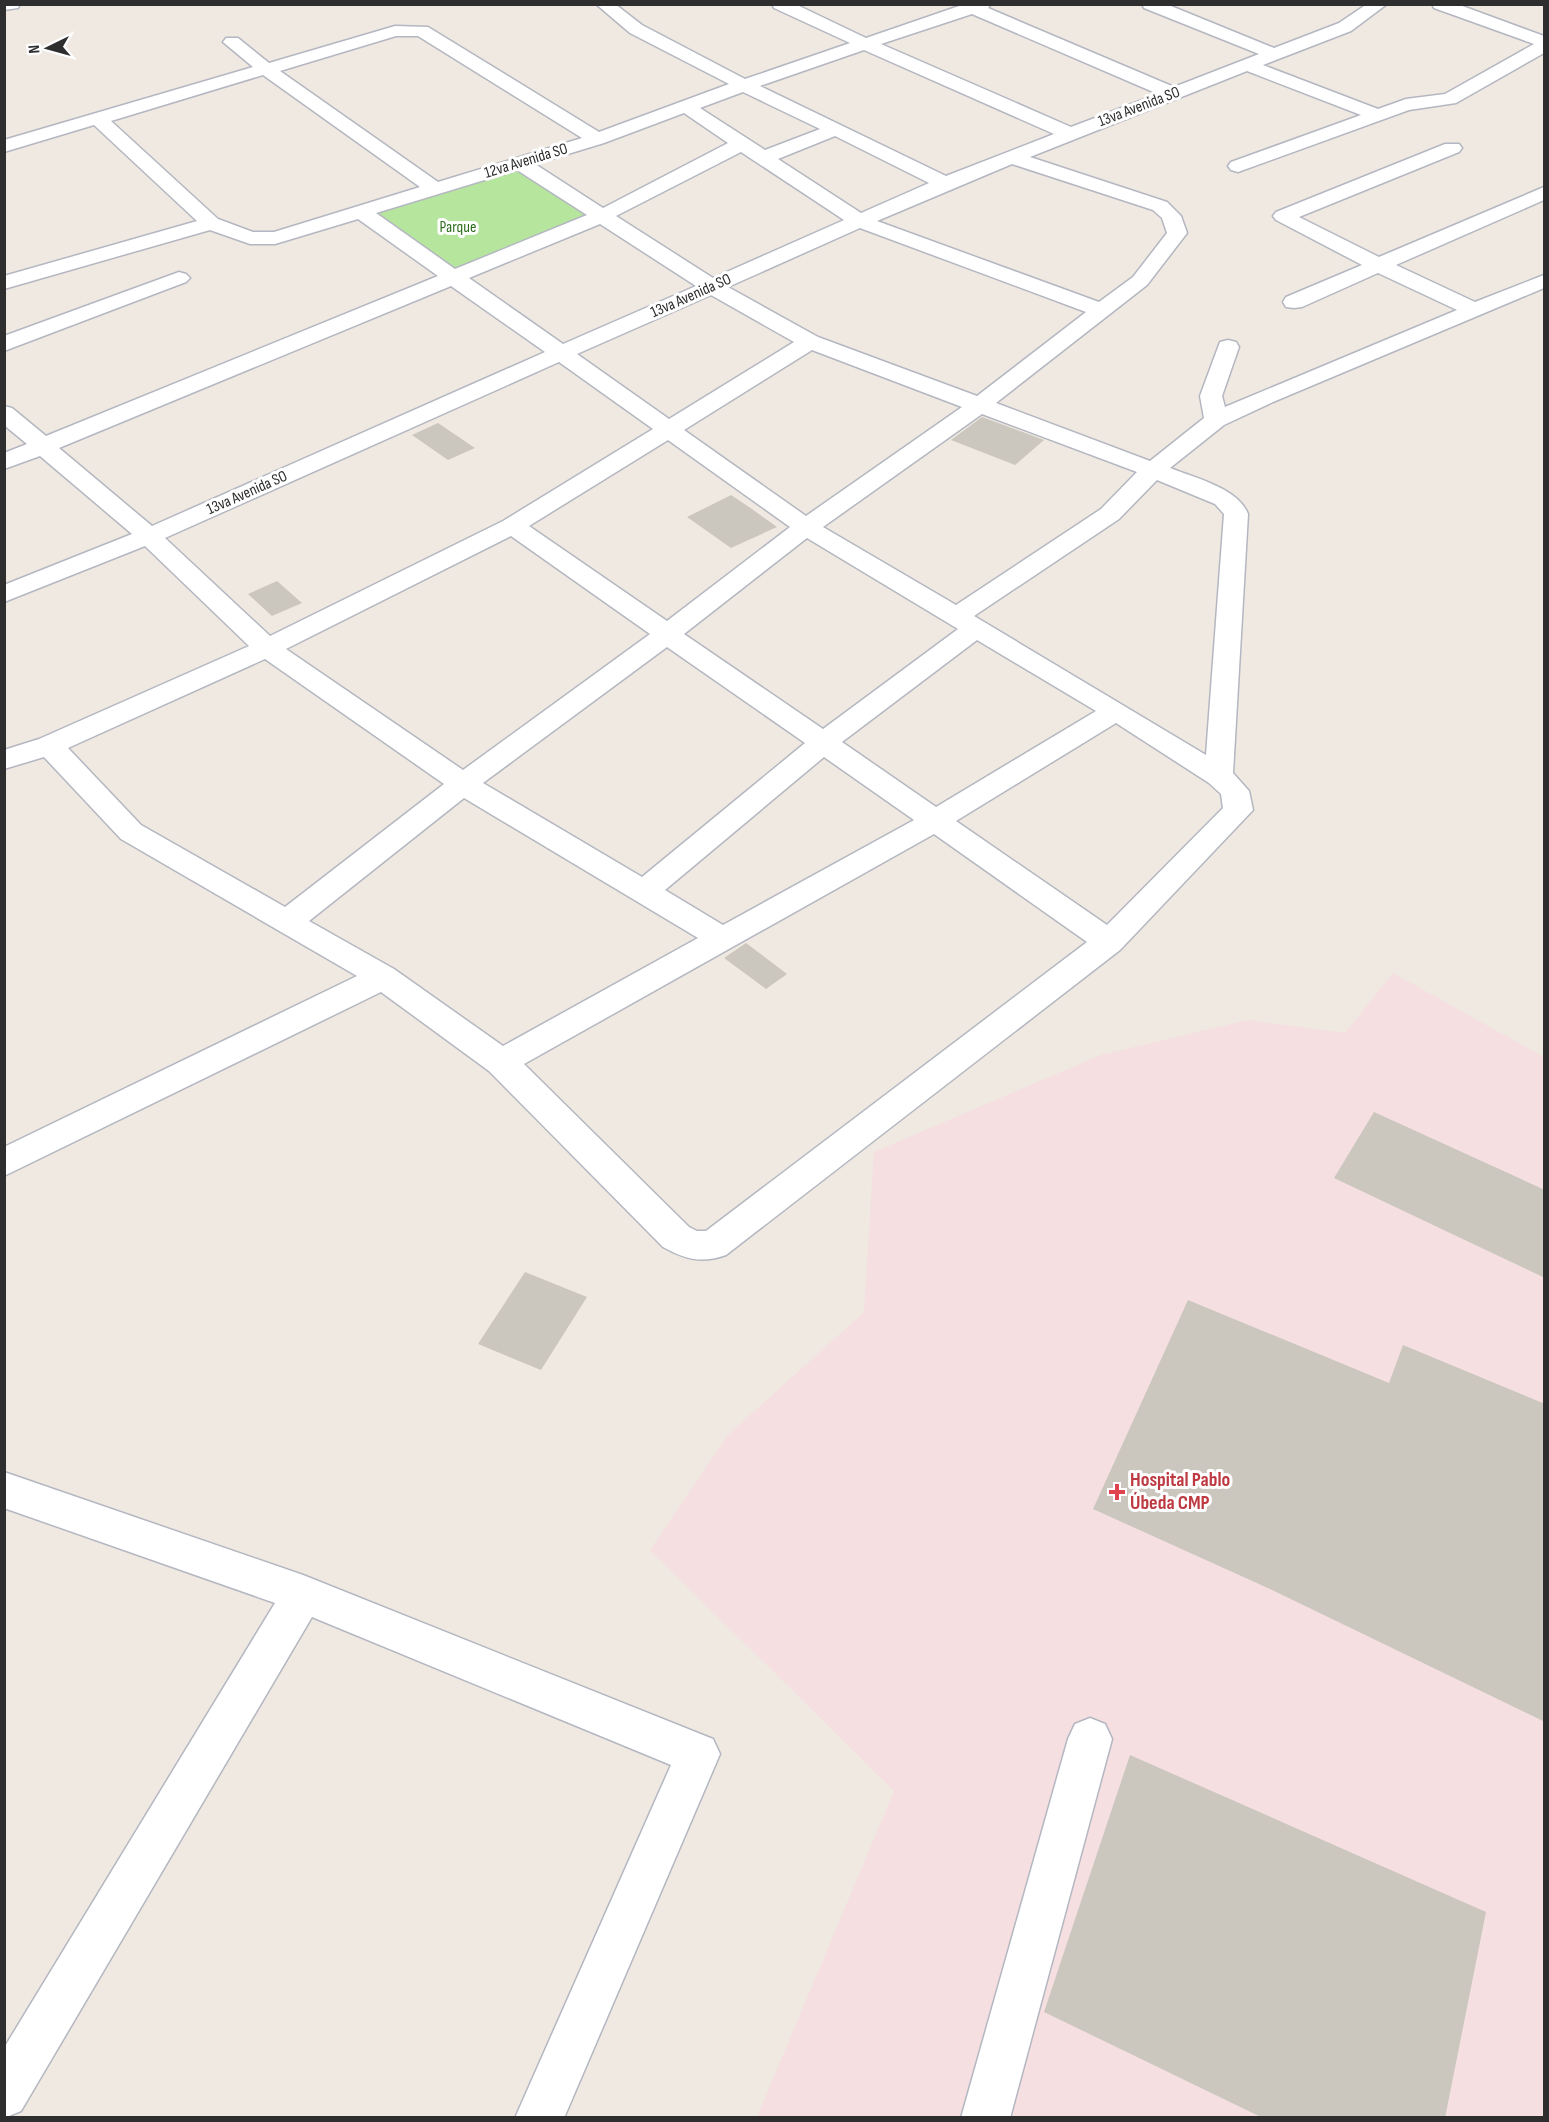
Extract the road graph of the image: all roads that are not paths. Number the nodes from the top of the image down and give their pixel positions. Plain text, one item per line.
1 (12, 4) edge
2 (604, 4) edge
3 (780, 4) edge
4 (1150, 4) edge
5 (1440, 4) edge
6 (4, 5) edge
7 (978, 6) edge
8 (1341, 8) dead end
9 (1371, 10) edge
10 (232, 42) dead end
11 (865, 44) junction
12 (1545, 44) edge
13 (1274, 54) junction
14 (1247, 65) junction
15 (267, 70) junction
16 (744, 85) junction
17 (1174, 94) junction
18 (685, 106) junction
19 (1378, 115) junction
20 (98, 119) junction
21 (837, 129) junction
22 (1071, 134) junction
23 (597, 139) junction
24 (741, 144) junction
25 (4, 146) edge
26 (1452, 148) dead end
27 (1011, 157) junction
28 (762, 158) junction
29 (519, 163) junction
30 (1238, 166) dead end
31 (945, 183) junction
32 (435, 189) junction
33 (1545, 193) edge
34 (361, 212) junction
35 (602, 216) junction
36 (859, 222) junction
37 (210, 223) junction
38 (1380, 266) junction
39 (9, 276) edge
40 (452, 276) junction
41 (179, 278) dead end
42 (1545, 281) edge
43 (713, 287) junction
44 (1294, 302) dead end
45 (1475, 310) junction
46 (1102, 311) junction
47 (810, 342) junction
48 (4, 344) edge
49 (1228, 347) dead end
50 (561, 354) junction
51 (981, 404) junction
52 (4, 413) edge
53 (1216, 420) junction
54 (667, 429) junction
55 (43, 446) junction
56 (4, 462) edge
57 (1153, 470) junction
58 (512, 526) junction
59 (806, 527) junction
60 (149, 536) junction
61 (4, 594) edge
62 (966, 622) junction
63 (667, 634) junction
64 (267, 648) junction
65 (1116, 711) junction
66 (823, 743) junction
67 (49, 745) junction
68 (4, 760) edge
69 (1219, 776) junction
70 (463, 784) junction
71 (935, 821) junction
72 (644, 891) junction
73 (288, 921) junction
74 (723, 939) junction
75 (1109, 942) junction
76 (383, 976) junction
77 (501, 1062) junction
78 (4, 1163) edge
79 (4, 1490) edge
80 (303, 1594) junction
81 (1090, 1739) dead end
82 (4, 2094) edge
83 (539, 2118) edge
84 (985, 2118) edge

1 - 6 street
2 - 16 street
3 - 11 street
4 - 13 street
5 - 12 street
7 - 11 street, 12va Avenida SO
7 - 17 street
8 - 9 street
9 - 13 street, 13va Avenida SO
10 - 15 street
11 - 16 street, 12va Avenida SO
11 - 22 street
12 - 19 street
13 - 14 street, 13va Avenida SO
14 - 17 street, 13va Avenida SO
14 - 19 street
15 - 20 street
15 - 23 street
15 - 32 street
16 - 18 street, 12va Avenida SO
16 - 21 street
17 - 22 street, 13va Avenida SO
18 - 23 street, 12va Avenida SO
18 - 24 street
19 - 30 street
20 - 25 street
20 - 37 street, 12va Avenida SO
21 - 28 street
21 - 31 street
22 - 27 street, 13va Avenida SO
23 - 29 street, 12va Avenida SO
24 - 28 street
24 - 35 street
26 - 38 street
27 - 31 street, 13va Avenida SO
27 - 46 street
28 - 36 street
29 - 32 street, 12va Avenida SO
29 - 35 street
31 - 36 street, 13va Avenida SO
32 - 34 street, 12va Avenida SO
33 - 38 street
34 - 37 street, 12va Avenida SO
34 - 40 street
35 - 40 street
35 - 43 street
36 - 43 street, 13va Avenida SO
36 - 46 street
37 - 39 street
38 - 44 street
38 - 45 street
40 - 50 street
40 - 55 street
41 - 48 street
42 - 45 street
43 - 47 street
43 - 50 street, 13va Avenida SO
45 - 53 street
46 - 51 street
47 - 51 street
47 - 54 street
49 - 53 street
50 - 54 street
50 - 60 street, 13va Avenida SO
51 - 57 street
51 - 59 street
52 - 55 street
53 - 57 street
54 - 58 street
54 - 59 street
55 - 56 street
55 - 60 street
57 - 62 street
57 - 69 street
58 - 63 street
58 - 64 street
59 - 62 street
59 - 63 street
60 - 61 street, 13va Avenida SO
60 - 64 street
62 - 65 street
62 - 66 street
63 - 66 street
63 - 70 street
64 - 67 street
64 - 70 street
65 - 69 street
65 - 71 street
66 - 71 street
66 - 72 street
67 - 68 street
67 - 73 street
69 - 75 street
70 - 72 street
70 - 73 street
71 - 74 street
71 - 75 street
72 - 74 street
73 - 76 street
74 - 77 street
75 - 77 street
76 - 77 street
76 - 78 street
79 - 80 street
80 - 82 street
80 - 83 street
81 - 84 street

